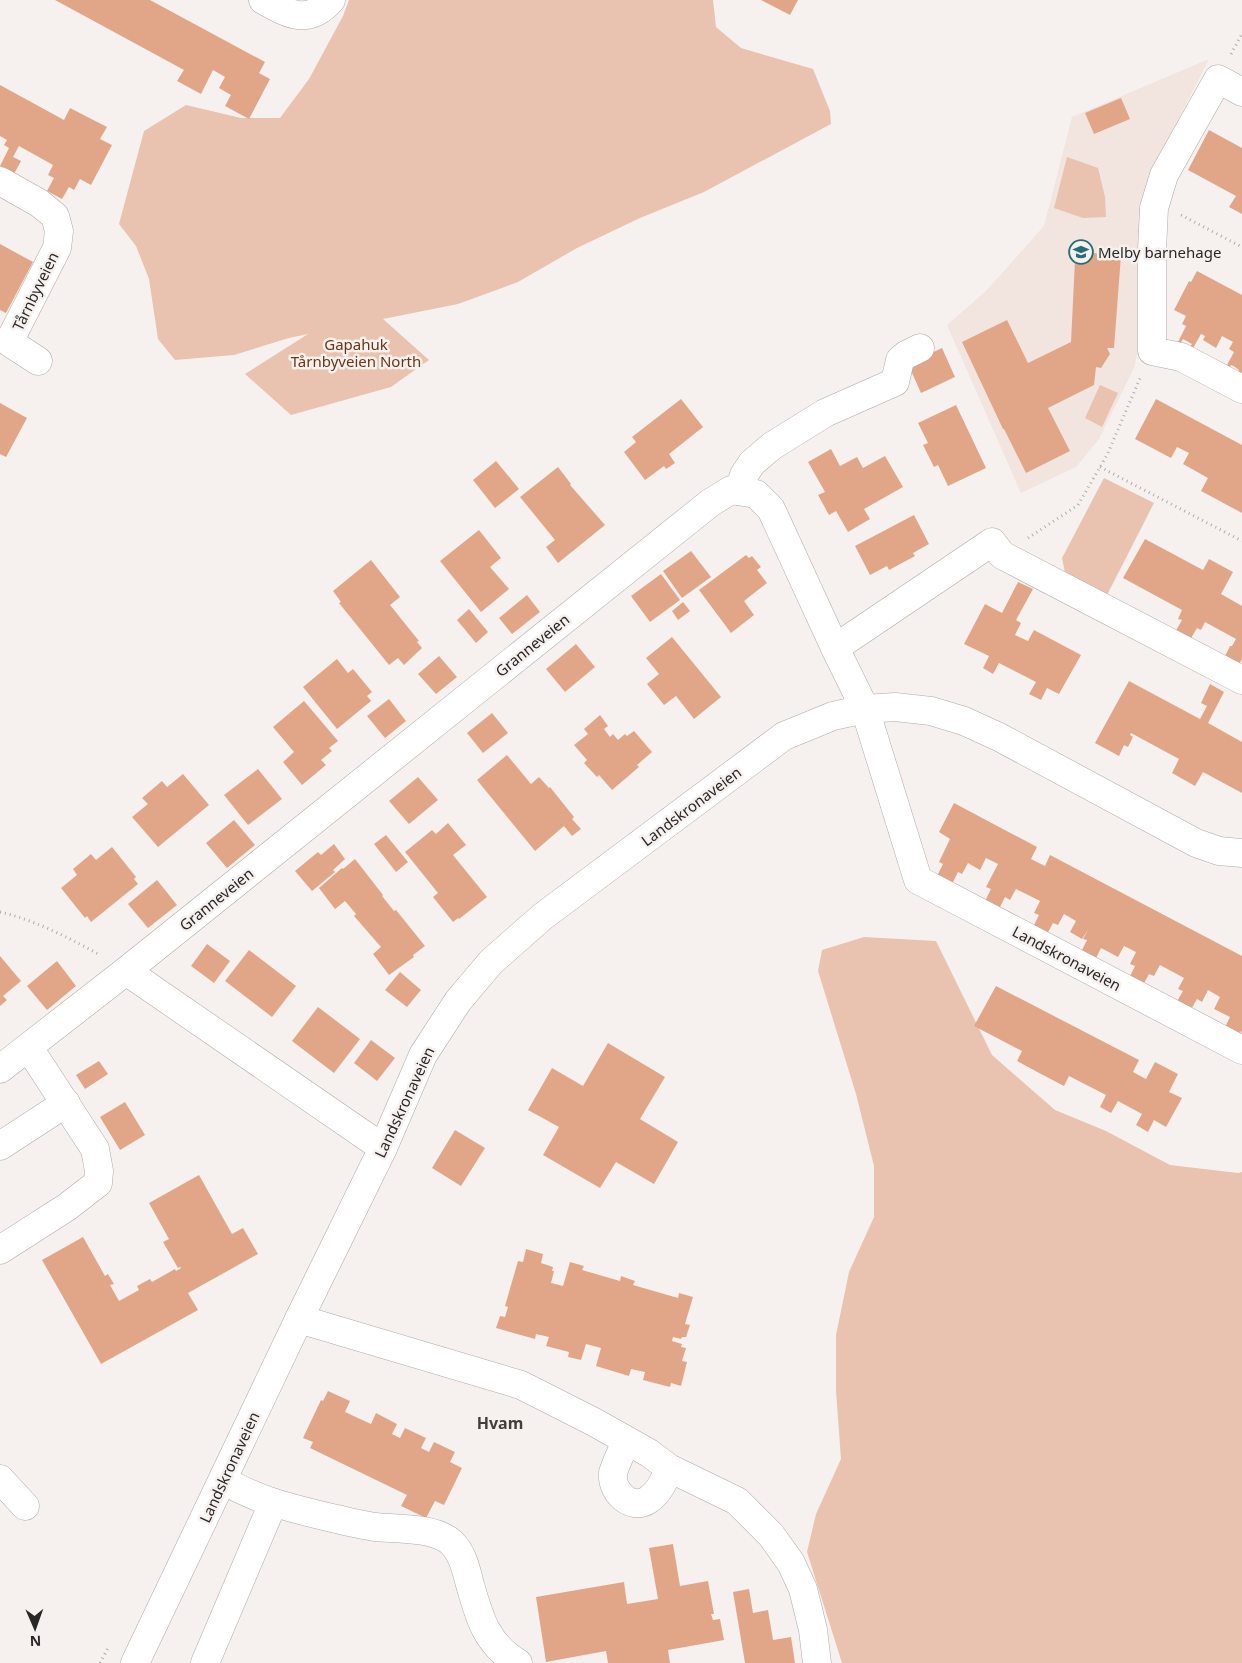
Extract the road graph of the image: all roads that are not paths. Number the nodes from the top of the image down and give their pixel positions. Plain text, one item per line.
1 (264, 0) edge
2 (331, 0) edge
3 (1242, 92) edge
4 (0, 182) edge
5 (5, 340) edge
6 (920, 348) dead end
7 (38, 361) dead end
8 (1242, 389) edge
9 (739, 491) junction
10 (835, 648) junction
11 (1242, 680) edge
12 (865, 709) junction
13 (1242, 853) edge
14 (126, 971) junction
15 (29, 1048) junction
16 (1242, 1050) edge
17 (0, 1069) edge
18 (66, 1103) junction
19 (0, 1146) edge
20 (383, 1148) junction
21 (0, 1250) edge
22 (300, 1319) junction
23 (626, 1441) junction
24 (669, 1468) junction
25 (0, 1479) edge
26 (222, 1481) junction
27 (274, 1503) junction
28 (24, 1506) dead end
29 (135, 1663) edge
30 (205, 1663) edge
31 (518, 1663) edge
32 (818, 1663) edge

1 - 2 street
3 - 8 street
4 - 5 street, Tårnbyveien
5 - 7 street, Tårnbyveien
6 - 9 street
9 - 10 street
9 - 14 street, Granneveien
10 - 11 street
10 - 12 street
12 - 13 street, Landskronaveien
12 - 16 street, Landskronaveien
12 - 20 street, Landskronaveien
14 - 15 street, Granneveien
14 - 20 street
15 - 17 street, Granneveien
15 - 18 street
18 - 19 street
18 - 21 street
20 - 22 street, Landskronaveien
22 - 23 street
22 - 26 street, Landskronaveien
23 - 24 street
23 - 24 street
24 - 32 street
25 - 28 street
26 - 27 street
26 - 29 street, Landskronaveien
27 - 30 street
27 - 31 street

